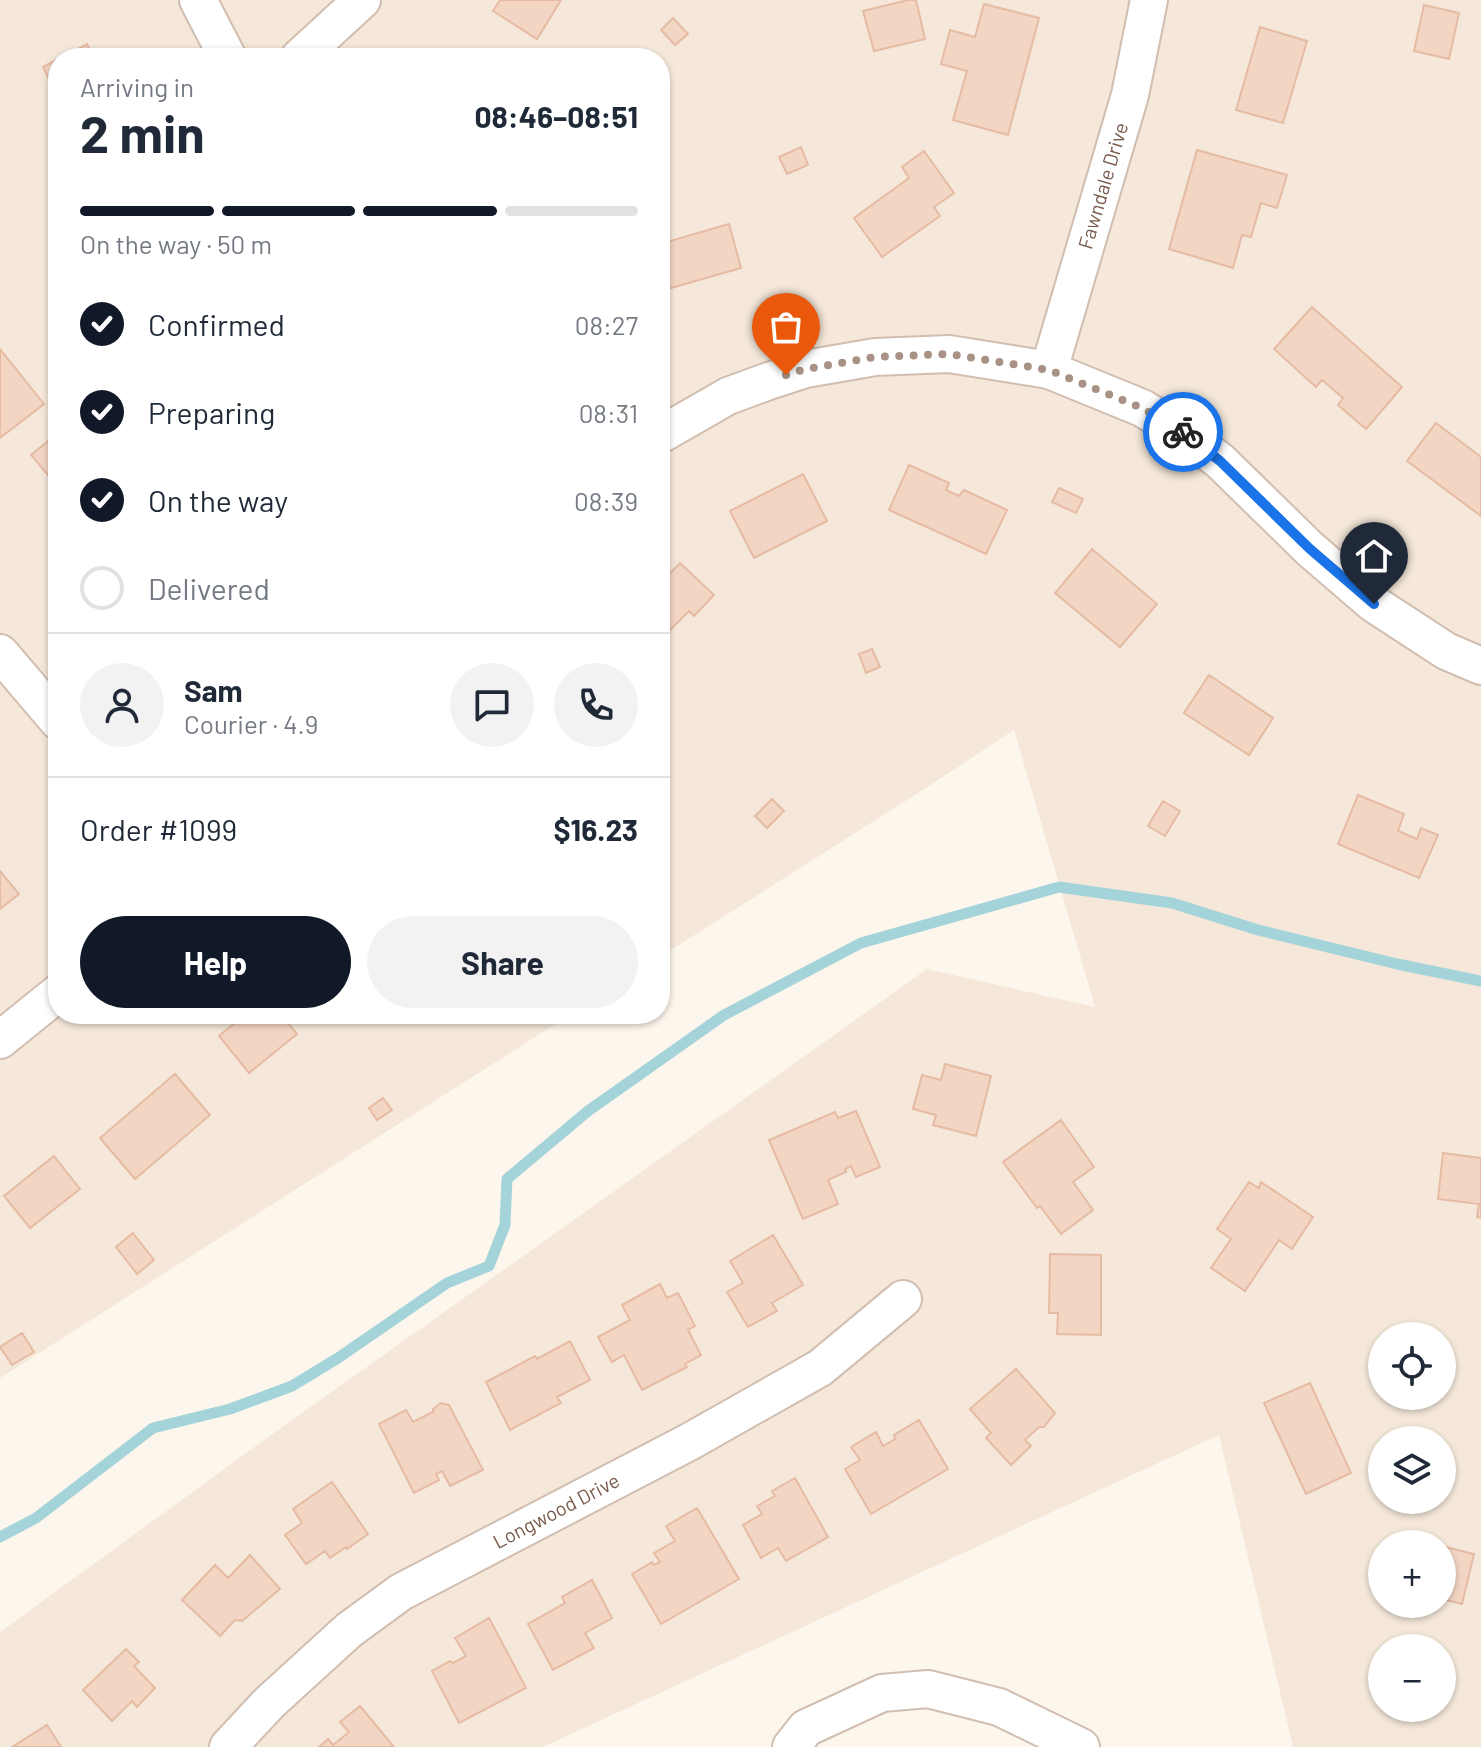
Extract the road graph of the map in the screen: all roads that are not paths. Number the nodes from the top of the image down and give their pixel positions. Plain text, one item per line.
1 (198, 0) edge
2 (362, 0) edge
3 (1149, 0) edge
4 (223, 48) edge
5 (310, 48) edge
6 (1049, 370) junction
7 (670, 429) edge
8 (0, 653) edge
9 (1481, 666) edge
10 (48, 709) edge
11 (48, 1001) edge
12 (0, 1040) edge
13 (903, 1299) dead end
14 (228, 1747) edge
15 (791, 1747) edge
16 (1081, 1747) edge

1 - 4 street
2 - 5 street
3 - 6 street, Fawndale Drive
6 - 7 street
6 - 9 street
8 - 10 street
11 - 12 street
13 - 14 street, Longwood Drive
15 - 16 street

